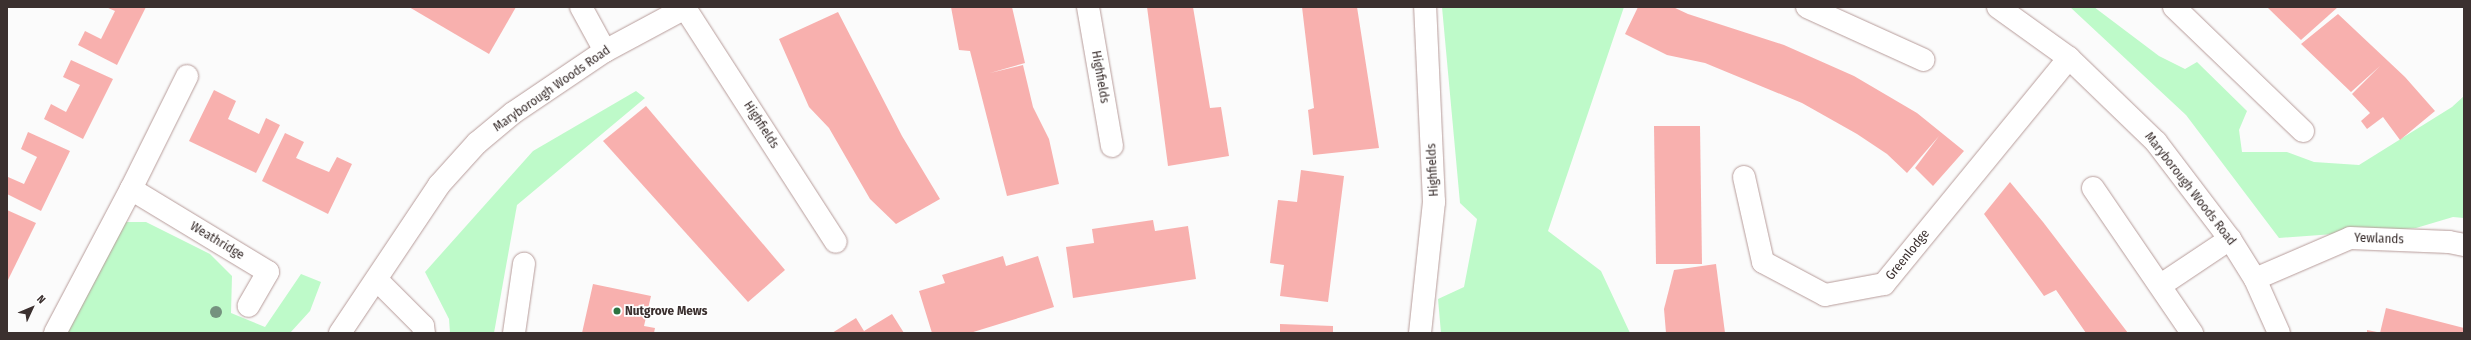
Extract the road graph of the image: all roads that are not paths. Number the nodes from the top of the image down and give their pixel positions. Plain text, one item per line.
1 (581, 7) edge
2 (686, 7) edge
3 (1088, 7) edge
4 (1425, 7) edge
5 (1998, 7) edge
6 (2174, 7) edge
7 (1819, 9) edge
8 (605, 51) junction
9 (2069, 58) junction
10 (1924, 60) dead end
11 (187, 76) dead end
12 (2303, 131) dead end
13 (1112, 146) dead end
14 (1744, 178) dead end
15 (2093, 188) dead end
16 (131, 189) junction
17 (2230, 239) junction
18 (836, 242) dead end
19 (2464, 245) edge
20 (524, 264) dead end
21 (2255, 279) junction
22 (377, 280) junction
23 (2161, 285) junction
24 (248, 306) dead end
25 (55, 333) edge
26 (340, 333) edge
27 (424, 333) edge
28 (514, 333) edge
29 (1420, 333) edge
30 (2192, 333) edge
31 (2279, 333) edge

1 - 8 street
2 - 8 street, Maryborough Woods Road
2 - 18 street, Highfields
3 - 13 street, Highfields
4 - 29 street, Highfields
5 - 9 street, Maryborough Woods Road
6 - 12 street
7 - 10 street
8 - 22 street, Maryborough Woods Road
9 - 14 street, Greenlodge
9 - 17 street, Maryborough Woods Road
11 - 16 street
15 - 23 street
16 - 24 street, Weathridge
16 - 25 street
17 - 21 street, Maryborough Woods Road
17 - 23 street
19 - 21 street, Yewlands
20 - 28 street
21 - 31 street, Maryborough Woods Road
22 - 26 street, Maryborough Woods Road
22 - 27 street
23 - 30 street

